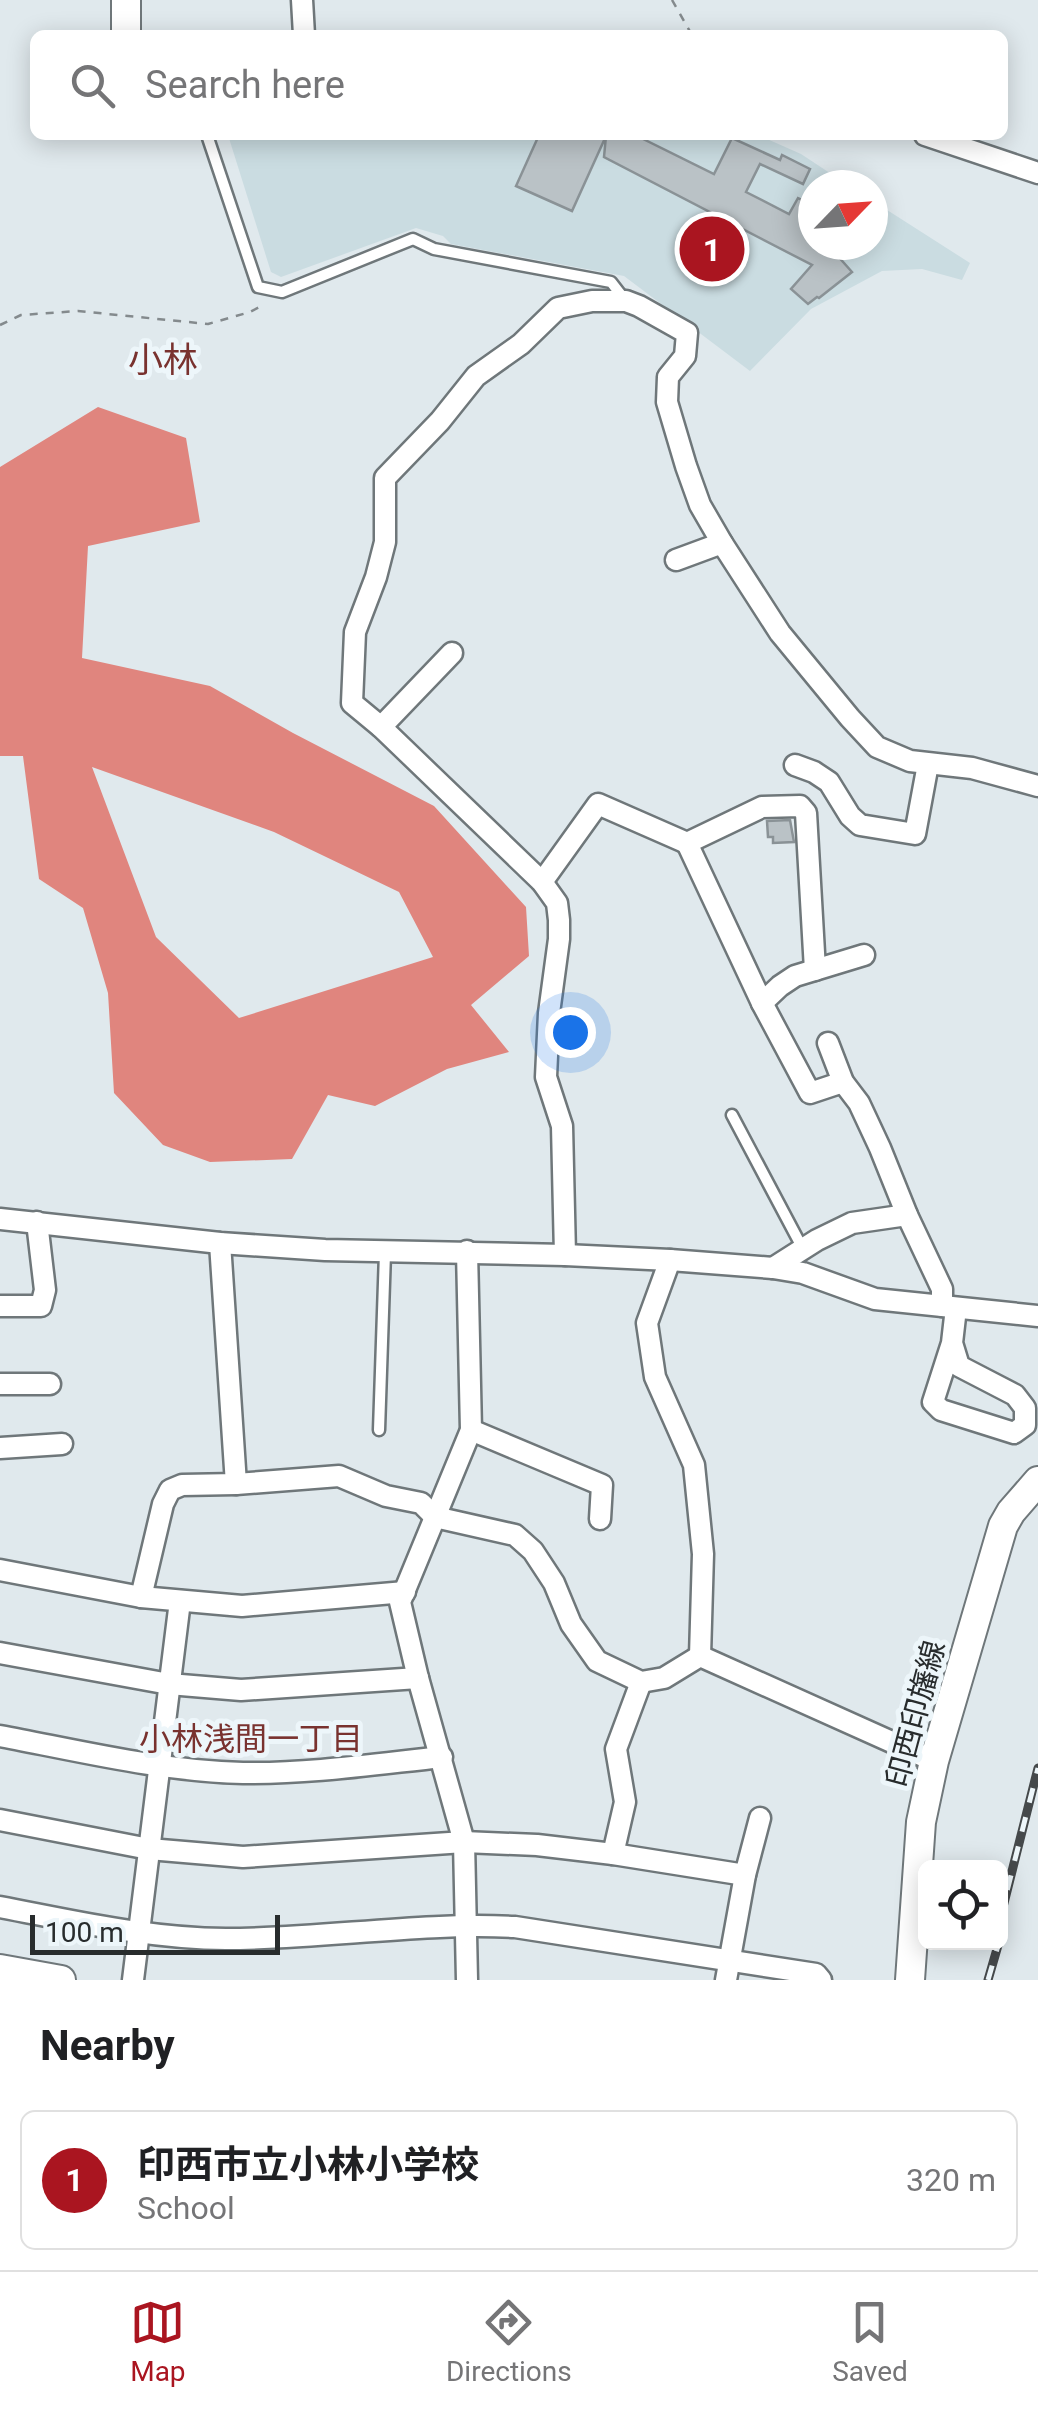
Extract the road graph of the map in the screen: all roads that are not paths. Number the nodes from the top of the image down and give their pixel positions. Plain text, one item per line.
1 (126, 0) edge
2 (302, 0) edge
3 (126, 30) edge
4 (304, 30) edge
5 (209, 140) edge
6 (940, 140) edge
7 (1038, 173) edge
8 (626, 301) junction
9 (722, 543) junction
10 (676, 560) dead end
11 (452, 653) dead end
12 (381, 728) junction
13 (928, 764) junction
14 (795, 765) dead end
15 (1038, 786) edge
16 (686, 843) junction
17 (542, 882) junction
18 (864, 956) dead end
19 (814, 970) junction
20 (762, 1003) junction
21 (828, 1043) dead end
22 (843, 1082) junction
23 (732, 1114) dead end
24 (907, 1215) junction
25 (0, 1218) edge
26 (37, 1222) junction
27 (220, 1244) junction
28 (803, 1250) junction
29 (467, 1252) junction
30 (386, 1253) junction
31 (565, 1255) junction
32 (670, 1260) junction
33 (773, 1268) junction
34 (0, 1306) edge
35 (949, 1307) junction
36 (1038, 1316) edge
37 (952, 1343) junction
38 (0, 1384) edge
39 (50, 1384) dead end
40 (379, 1430) dead end
41 (471, 1430) junction
42 (62, 1444) dead end
43 (0, 1448) edge
44 (1038, 1481) edge
45 (236, 1484) junction
46 (435, 1518) junction
47 (600, 1519) dead end
48 (0, 1570) edge
49 (405, 1592) junction
50 (141, 1597) junction
51 (180, 1601) junction
52 (0, 1653) edge
53 (700, 1656) junction
54 (418, 1678) junction
55 (641, 1682) junction
56 (168, 1684) junction
57 (0, 1736) edge
58 (442, 1757) junction
59 (934, 1761) junction
60 (160, 1766) junction
61 (760, 1818) dead end
62 (0, 1820) edge
63 (464, 1842) junction
64 (149, 1850) junction
65 (613, 1854) junction
66 (745, 1875) junction
67 (0, 1907) edge
68 (467, 1924) junction
69 (139, 1932) junction
70 (0, 1969) edge
71 (728, 1969) edge
72 (61, 1980) edge
73 (133, 1980) edge
74 (467, 1980) edge
75 (822, 1980) edge
76 (910, 1980) edge

1 - 3 main road
2 - 4 street
5 - 8 lane
6 - 7 street
8 - 9 street
8 - 12 street
9 - 10 street
9 - 13 street
11 - 12 street
12 - 17 street
13 - 14 street
13 - 15 street
16 - 17 street
16 - 19 street
16 - 20 street
17 - 31 street
18 - 19 street
19 - 20 street
20 - 22 street
21 - 22 street
22 - 24 street
23 - 28 lane
24 - 28 street
24 - 35 street
25 - 26 street
26 - 27 street
26 - 34 street
27 - 30 street
27 - 45 street
28 - 33 street
29 - 30 street
29 - 31 street
29 - 41 street
30 - 40 lane
31 - 32 street
32 - 33 street
32 - 53 street
33 - 35 street
35 - 36 street
35 - 37 street
37 - 37 street
38 - 39 street
41 - 46 street
41 - 47 street
42 - 43 street
44 - 59 main road, 印西印旛線
45 - 46 street
45 - 50 street
46 - 49 street
46 - 55 street
48 - 50 street
49 - 51 street
49 - 54 street
50 - 51 street
51 - 56 street
52 - 56 street
53 - 55 street
53 - 59 street
54 - 56 street
54 - 58 street
55 - 65 street
56 - 60 street
57 - 60 street
58 - 60 street
58 - 63 street
59 - 76 main road, 印西印旛線
60 - 64 street
61 - 66 street
62 - 64 street
63 - 64 street
63 - 65 street
63 - 68 street
64 - 69 street
65 - 66 street
66 - 71 street
67 - 69 street
68 - 69 street
68 - 71 street
68 - 74 street
69 - 73 street
70 - 72 main road
71 - 75 street

